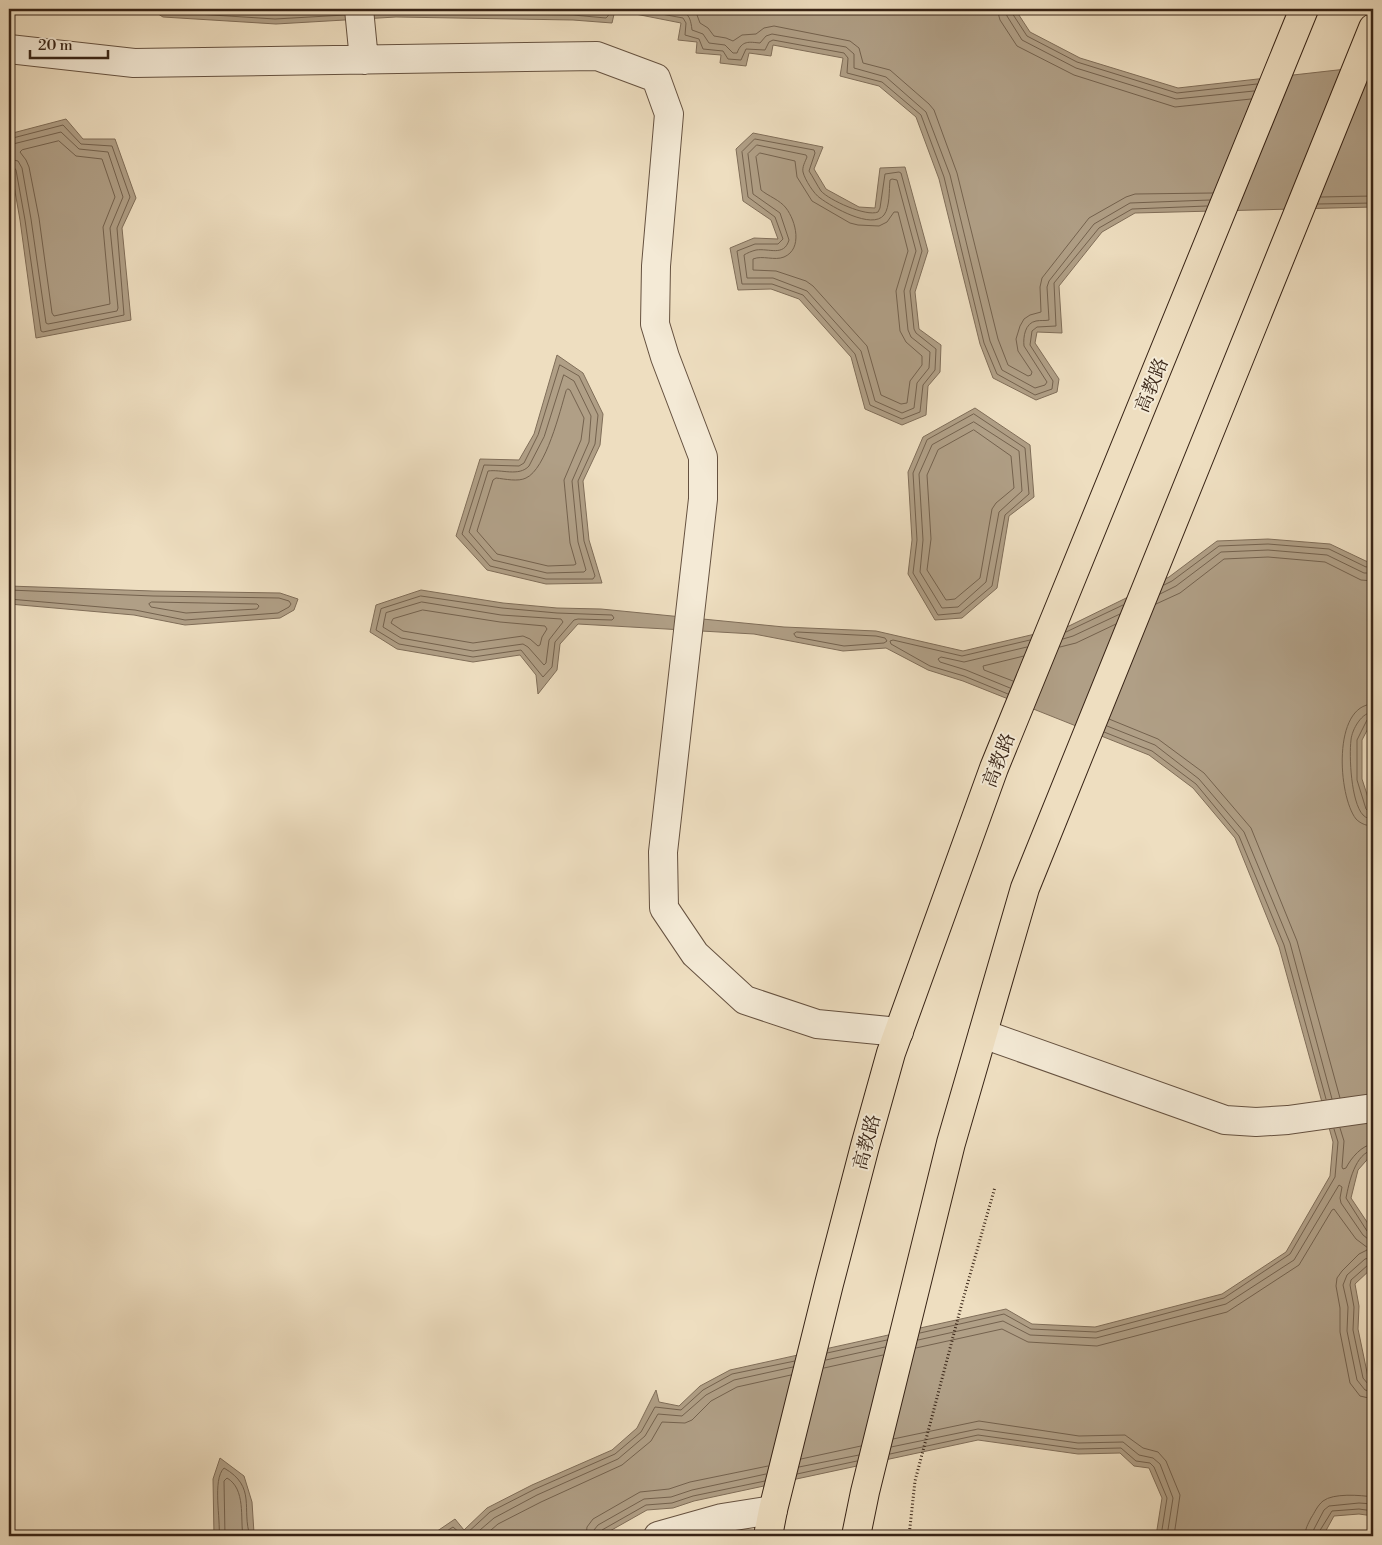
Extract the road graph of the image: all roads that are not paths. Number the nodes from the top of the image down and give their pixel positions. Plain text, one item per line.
1 (359, 9) edge
2 (1304, 9) edge
3 (1373, 28) edge
4 (9, 49) edge
5 (364, 60) junction
6 (899, 1032) junction
7 (983, 1034) junction
8 (1373, 1108) edge
9 (771, 1523) edge
10 (658, 1536) edge
11 (856, 1536) edge

1 - 5 street
2 - 6 main road, 高教路
3 - 7 main road
4 - 5 street
5 - 6 street
6 - 9 main road, 高教路
7 - 8 street
7 - 11 main road
9 - 10 street

